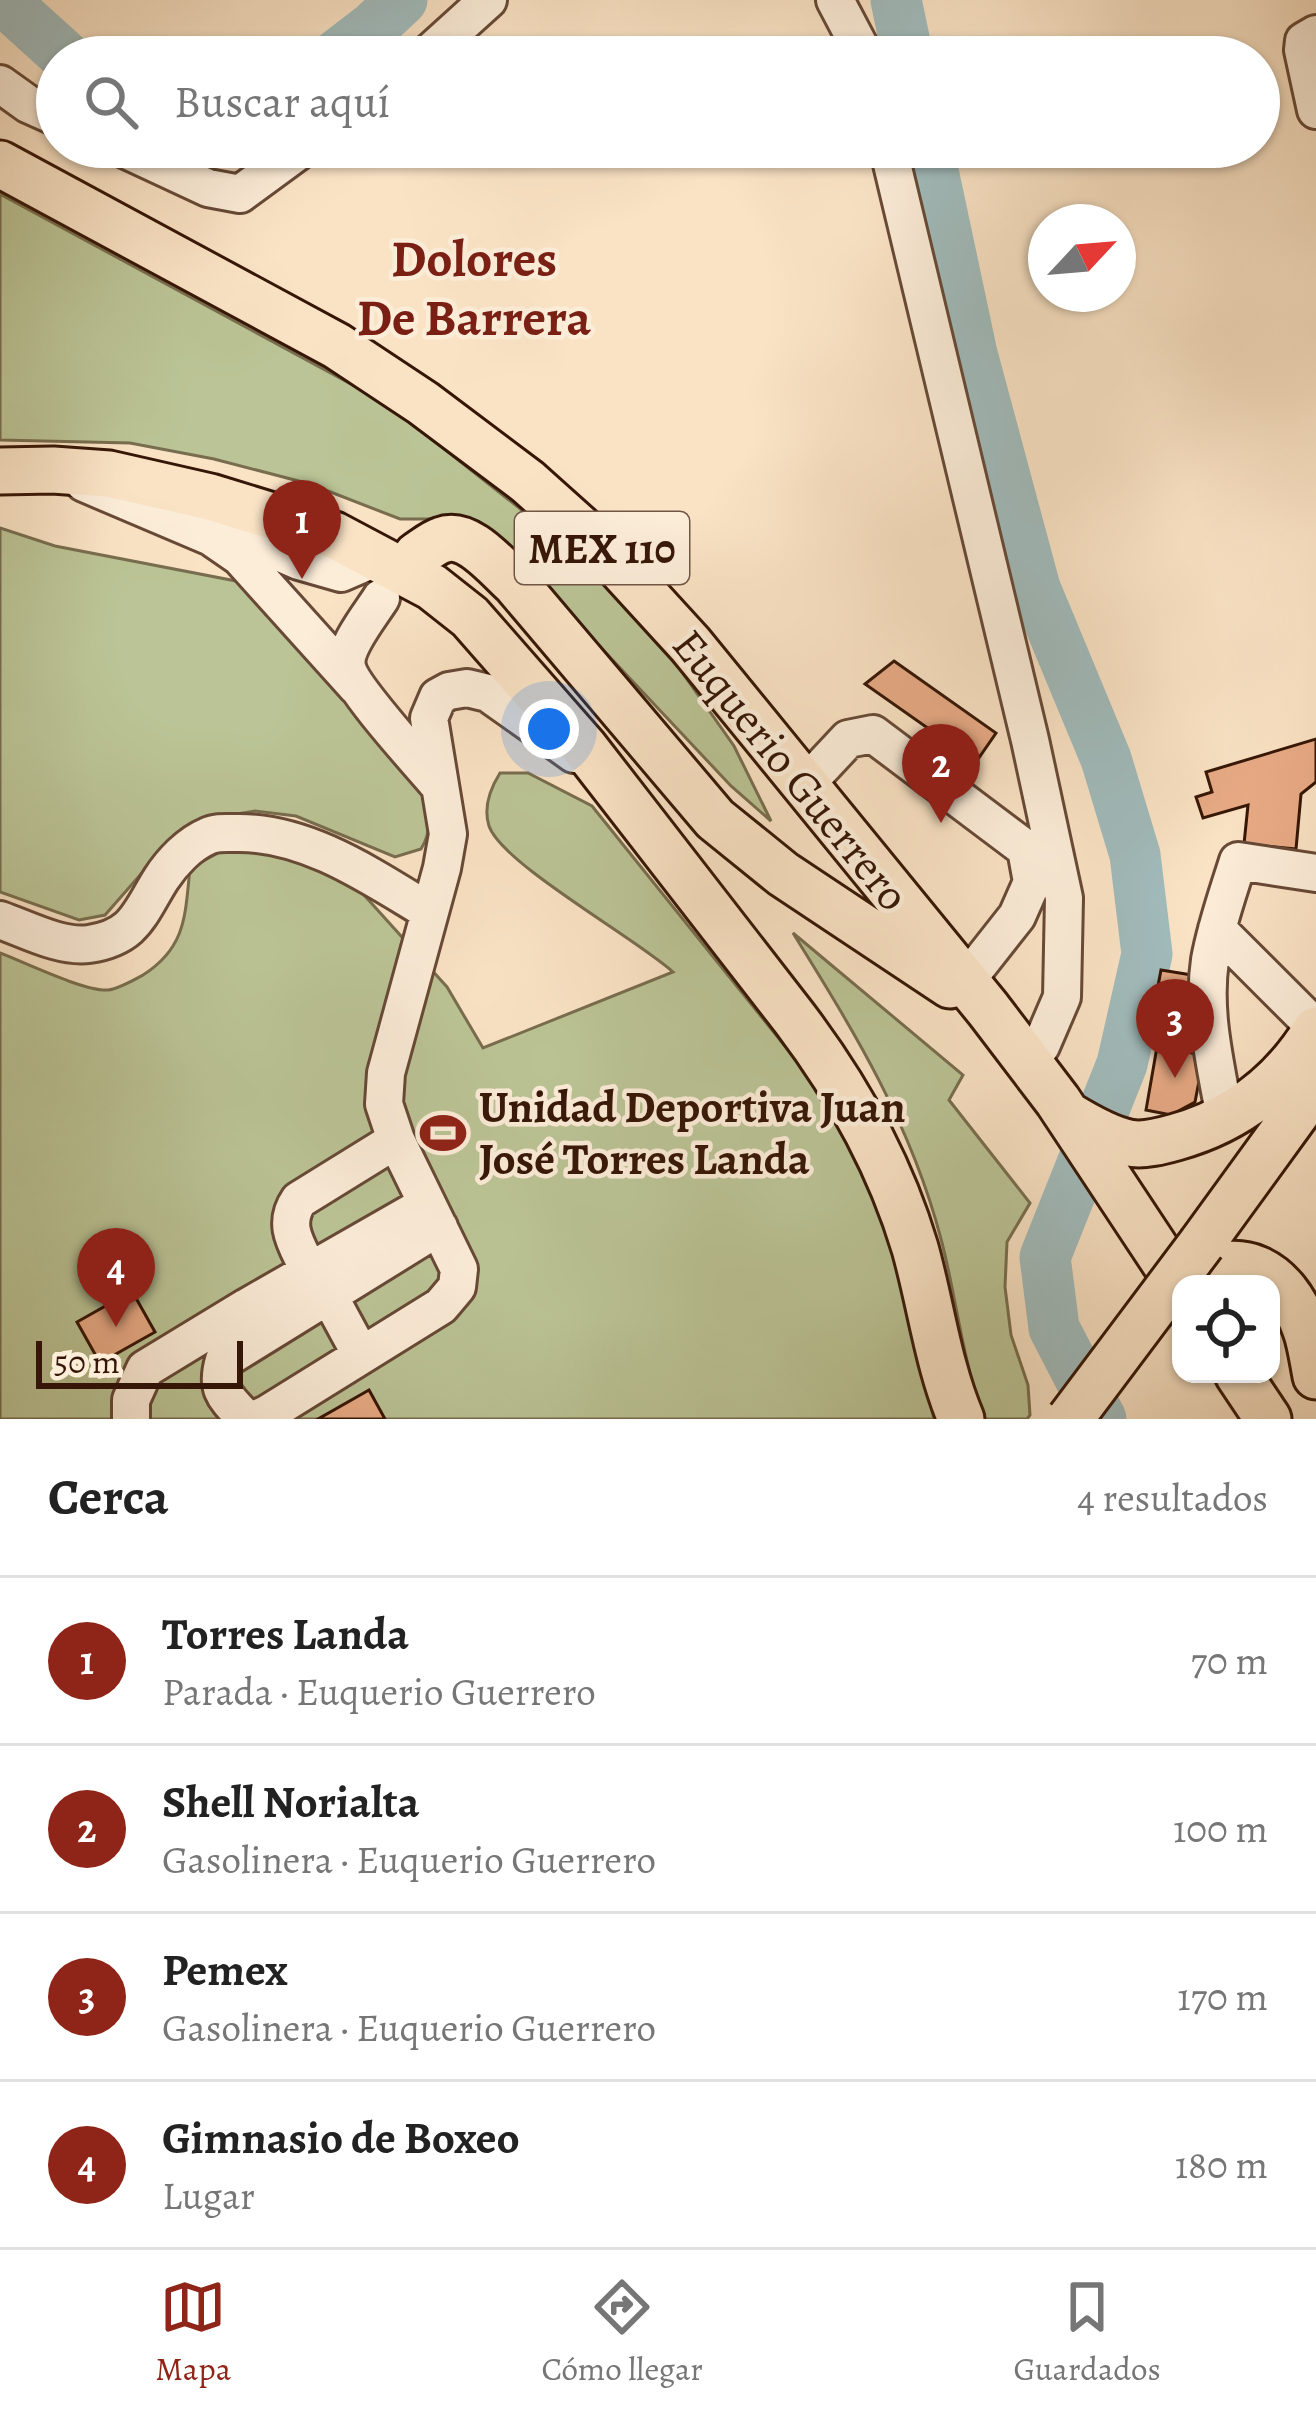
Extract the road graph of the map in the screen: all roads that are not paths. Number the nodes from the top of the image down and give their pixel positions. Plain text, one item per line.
1 (488, 0) edge
2 (835, 0) edge
3 (1316, 34) edge
4 (448, 36) edge
5 (854, 36) edge
6 (0, 85) edge
7 (36, 108) edge
8 (1316, 110) edge
9 (0, 164) edge
10 (165, 168) edge
11 (275, 168) edge
12 (893, 168) edge
13 (0, 470) edge
14 (53, 470) junction
15 (392, 570) junction
16 (357, 687) junction
17 (606, 777) junction
18 (438, 784) junction
19 (805, 785) junction
20 (1316, 873) edge
21 (430, 912) junction
22 (0, 920) edge
23 (1217, 929) junction
24 (976, 996) junction
25 (1316, 1029) edge
26 (1027, 1060) junction
27 (1316, 1086) edge
28 (1062, 1108) junction
29 (1226, 1118) junction
30 (397, 1140) junction
31 (433, 1215) junction
32 (1191, 1274) edge
33 (319, 1282) junction
34 (361, 1355) junction
35 (1316, 1376) edge
36 (1244, 1383) edge
37 (131, 1419) edge
38 (961, 1419) edge
39 (1070, 1419) edge
40 (1268, 1419) edge

1 - 4 street
2 - 5 street
3 - 8 street
6 - 7 street
9 - 19 main road, Euquerio Guerrero / MEX 110
10 - 11 street
12 - 26 street
13 - 14 main road, MEX 110
14 - 15 main road, MEX 110
14 - 16 street
15 - 16 street
15 - 17 main road, MEX 110
15 - 24 main road
16 - 18 street
17 - 18 street
17 - 38 main road, MEX 110
18 - 21 street
19 - 24 main road, Euquerio Guerrero / MEX 110
19 - 24 street
20 - 23 street
21 - 22 street
21 - 30 street
23 - 25 street
23 - 29 street
24 - 26 main road, Euquerio Guerrero / MEX 110
25 - 29 main road
26 - 28 main road, Euquerio Guerrero / MEX 110
27 - 32 main road
28 - 29 main road
28 - 32 main road, Euquerio Guerrero / MEX 110
30 - 31 street
30 - 33 street
31 - 33 street
31 - 34 street
32 - 35 main road
32 - 39 main road, bridge
33 - 34 street
33 - 34 street
33 - 37 street
36 - 40 main road

